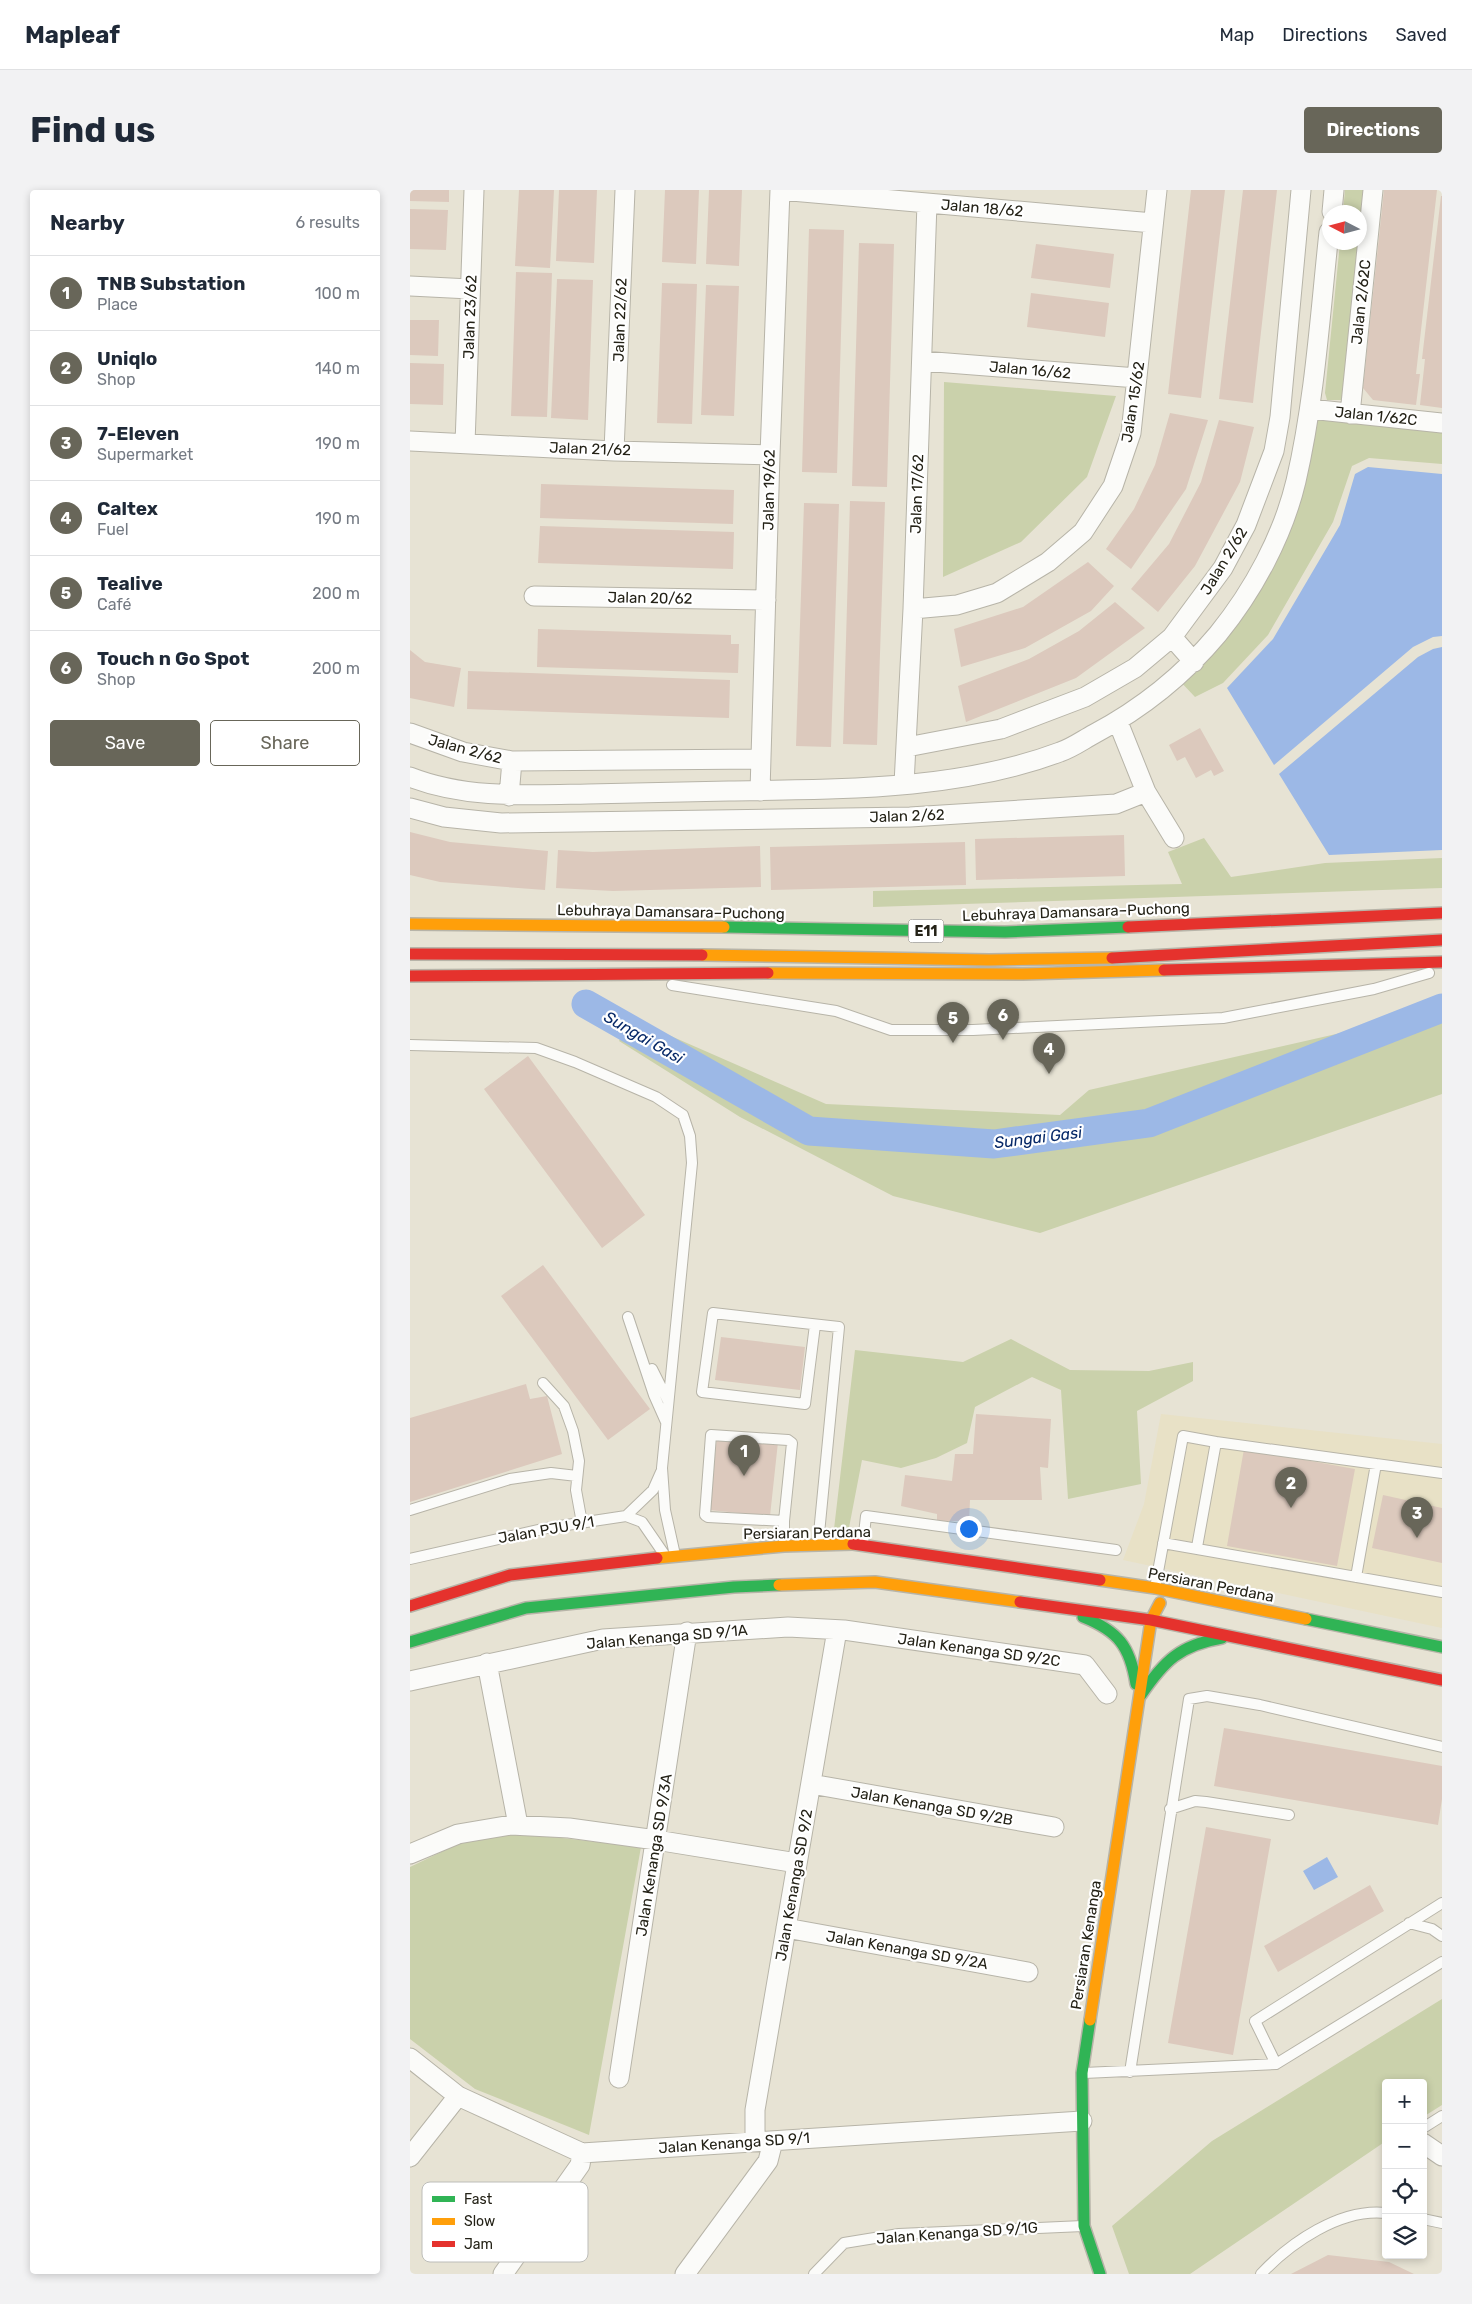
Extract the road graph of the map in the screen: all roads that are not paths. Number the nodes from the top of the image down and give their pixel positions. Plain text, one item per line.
1 (474, 190) edge
2 (625, 190) edge
3 (780, 190) edge
4 (1157, 190) edge
5 (1301, 190) edge
6 (1334, 190) edge
7 (1373, 190) edge
8 (927, 203) junction
9 (1333, 205) edge
10 (1153, 223) junction
11 (1328, 250) edge
12 (410, 286) edge
13 (470, 289) junction
14 (922, 361) junction
15 (1137, 378) junction
16 (1310, 409) junction
17 (1350, 414) junction
18 (1442, 423) edge
19 (410, 441) edge
20 (465, 444) junction
21 (614, 451) junction
22 (770, 455) junction
23 (534, 596) dead end
24 (766, 600) junction
25 (913, 609) junction
26 (1172, 637) junction
27 (1194, 662) junction
28 (1118, 722) junction
29 (410, 733) edge
30 (907, 746) junction
31 (761, 759) junction
32 (512, 761) junction
33 (410, 776) edge
34 (904, 784) junction
35 (760, 791) junction
36 (666, 792) junction
37 (1146, 792) junction
38 (509, 796) junction
39 (410, 808) edge
40 (665, 822) junction
41 (1174, 838) dead end
42 (1442, 913) edge
43 (410, 924) edge
44 (1442, 940) edge
45 (410, 954) edge
46 (1442, 962) edge
47 (1442, 969) edge
48 (592, 973) junction
49 (410, 976) edge
50 (410, 1045) edge
51 (815, 1325) junction
52 (543, 1383) dead end
53 (668, 1401) junction
54 (667, 1423) junction
55 (1216, 1442) junction
56 (1376, 1464) junction
57 (662, 1468) junction
58 (1442, 1473) edge
59 (577, 1476) junction
60 (410, 1510) edge
61 (626, 1516) junction
62 (784, 1521) junction
63 (582, 1523) junction
64 (1163, 1543) junction
65 (863, 1544) junction
66 (818, 1545) junction
67 (784, 1546) junction
68 (1196, 1547) junction
69 (1116, 1550) dead end
70 (670, 1556) junction
71 (410, 1559) edge
72 (1356, 1577) junction
73 (1114, 1582) junction
74 (1155, 1588) junction
75 (1442, 1592) edge
76 (419, 1593) dead end
77 (1184, 1594) junction
78 (434, 1598) junction
79 (1053, 1605) junction
80 (410, 1606) edge
81 (1150, 1620) junction
82 (837, 1630) junction
83 (687, 1632) junction
84 (1237, 1636) junction
85 (410, 1642) edge
86 (1442, 1647) edge
87 (487, 1663) junction
88 (1442, 1680) edge
89 (410, 1681) edge
90 (1107, 1694) dead end
91 (1138, 1700) junction
92 (1442, 1747) edge
93 (811, 1784) junction
94 (1170, 1809) junction
95 (1289, 1815) dead end
96 (518, 1825) junction
97 (1054, 1827) dead end
98 (656, 1840) junction
99 (410, 1854) edge
100 (798, 1864) junction
101 (1442, 1902) edge
102 (1409, 1923) junction
103 (786, 1928) junction
104 (1442, 1936) edge
105 (1442, 1962) edge
106 (1028, 1972) dead end
107 (410, 2058) edge
108 (1276, 2064) junction
109 (1130, 2072) junction
110 (1082, 2073) junction
111 (619, 2078) dead end
112 (458, 2096) junction
113 (1442, 2116) edge
114 (1082, 2121) junction
115 (1427, 2125) edge
116 (764, 2141) junction
117 (1427, 2146) edge
118 (582, 2152) junction
119 (1442, 2156) edge
120 (410, 2157) edge
121 (568, 2182) edge
122 (1382, 2214) edge
123 (1427, 2219) edge
124 (1442, 2223) edge
125 (1084, 2226) junction
126 (511, 2262) edge
127 (503, 2274) edge
128 (685, 2274) edge
129 (814, 2274) edge
130 (1100, 2274) edge
131 (1261, 2274) edge

1 - 13 street, Jalan 23/62
2 - 21 street, Jalan 22/62
3 - 8 street, Jalan 18/62
3 - 22 street, Jalan 19/62
4 - 10 street, Jalan 15/62
5 - 26 street, Jalan 2/62
6 - 9 street
7 - 17 street, Jalan 2/62C
8 - 10 street, Jalan 18/62
8 - 14 street, Jalan 17/62
10 - 15 street, Jalan 15/62
11 - 16 street, Jalan 2/62
12 - 13 street
13 - 20 street, Jalan 23/62
14 - 15 street, Jalan 16/62
14 - 25 street, Jalan 17/62
15 - 25 street, Jalan 15/62
16 - 17 street, Jalan 1/62C
16 - 27 street, Jalan 2/62
17 - 18 street, Jalan 1/62C
19 - 20 street, Jalan 21/62
20 - 21 street, Jalan 21/62
21 - 22 street, Jalan 21/62
22 - 24 street, Jalan 19/62
23 - 24 street, Jalan 20/62
24 - 31 street, Jalan 19/62
25 - 30 street, Jalan 17/62
26 - 27 street
26 - 30 street, Jalan 2/62
27 - 28 street, Jalan 2/62
28 - 34 street, Jalan 2/62
28 - 37 street
29 - 32 street, Jalan 2/62
30 - 34 street, Jalan 17/62
31 - 32 street, Jalan 2/62
31 - 35 street, Jalan 19/62
32 - 38 street
33 - 38 street, Jalan 2/62
34 - 35 street, Jalan 2/62
35 - 36 street, Jalan 2/62
36 - 38 street, Jalan 2/62
36 - 40 street
37 - 40 street, Jalan 2/62
37 - 41 street
39 - 40 street, Jalan 2/62
42 - 43 main road, Lebuhraya Damansara–Puchong / E11
44 - 45 main road, E11
46 - 48 main road
47 - 48 lane
48 - 49 main road
50 - 53 lane
51 - 51 lane
51 - 66 lane
52 - 59 lane
53 - 54 lane
53 - 54 lane
54 - 57 lane
55 - 56 lane
55 - 64 lane
55 - 68 lane
56 - 58 lane
56 - 72 lane
57 - 61 lane
57 - 70 lane
59 - 60 lane
59 - 63 lane
61 - 63 lane, Jalan PJU 9/1
61 - 70 lane
62 - 62 lane
62 - 67 lane
63 - 71 lane, Jalan PJU 9/1
64 - 68 lane
64 - 74 lane
65 - 66 main road, Persiaran Perdana
65 - 69 lane
65 - 73 main road, Persiaran Perdana
66 - 67 main road, Persiaran Perdana
67 - 70 main road, Persiaran Perdana
68 - 72 lane
70 - 78 main road, Persiaran Perdana
72 - 75 lane
73 - 74 main road, Persiaran Perdana
73 - 81 main road, Persiaran Kenanga
74 - 77 main road, Persiaran Perdana
76 - 78 lane
77 - 81 main road, Persiaran Kenanga
77 - 86 main road, Persiaran Perdana
78 - 80 main road, Persiaran Perdana
79 - 81 main road
79 - 85 main road
79 - 91 main road
81 - 84 main road
81 - 91 main road, Persiaran Kenanga
82 - 83 street, Jalan Kenanga SD 9/1A
82 - 90 street, Jalan Kenanga SD 9/2C
82 - 93 street, Jalan Kenanga SD 9/2
83 - 87 street, Jalan Kenanga SD 9/1A
83 - 98 street, Jalan Kenanga SD 9/3A
84 - 88 main road
84 - 91 main road
87 - 89 street, Jalan Kenanga SD 9/1A
87 - 96 street
91 - 110 main road, Persiaran Kenanga
92 - 94 lane
93 - 97 street, Jalan Kenanga SD 9/2B
93 - 100 street, Jalan Kenanga SD 9/2
94 - 95 lane
94 - 109 lane
96 - 98 street
96 - 99 street
98 - 100 street
98 - 111 street, Jalan Kenanga SD 9/3A
100 - 103 street, Jalan Kenanga SD 9/2
101 - 102 lane
102 - 104 lane
102 - 108 lane
103 - 106 street, Jalan Kenanga SD 9/2A
103 - 116 street, Jalan Kenanga SD 9/2
105 - 108 lane
107 - 112 street, Jalan Kenanga SD 9/1
108 - 109 lane
109 - 110 lane
110 - 114 main road, Persiaran Kenanga
112 - 118 street, Jalan Kenanga SD 9/1
112 - 120 street
113 - 115 lane
114 - 116 street, Jalan Kenanga SD 9/1
114 - 125 main road, Persiaran Kenanga
116 - 118 street, Jalan Kenanga SD 9/1
116 - 128 street, Jalan Kenanga SD 9/2
117 - 119 street
118 - 121 street
122 - 131 lane
123 - 124 lane
125 - 129 lane, Jalan Kenanga SD 9/1G
125 - 130 main road, Persiaran Kenanga
126 - 127 street

